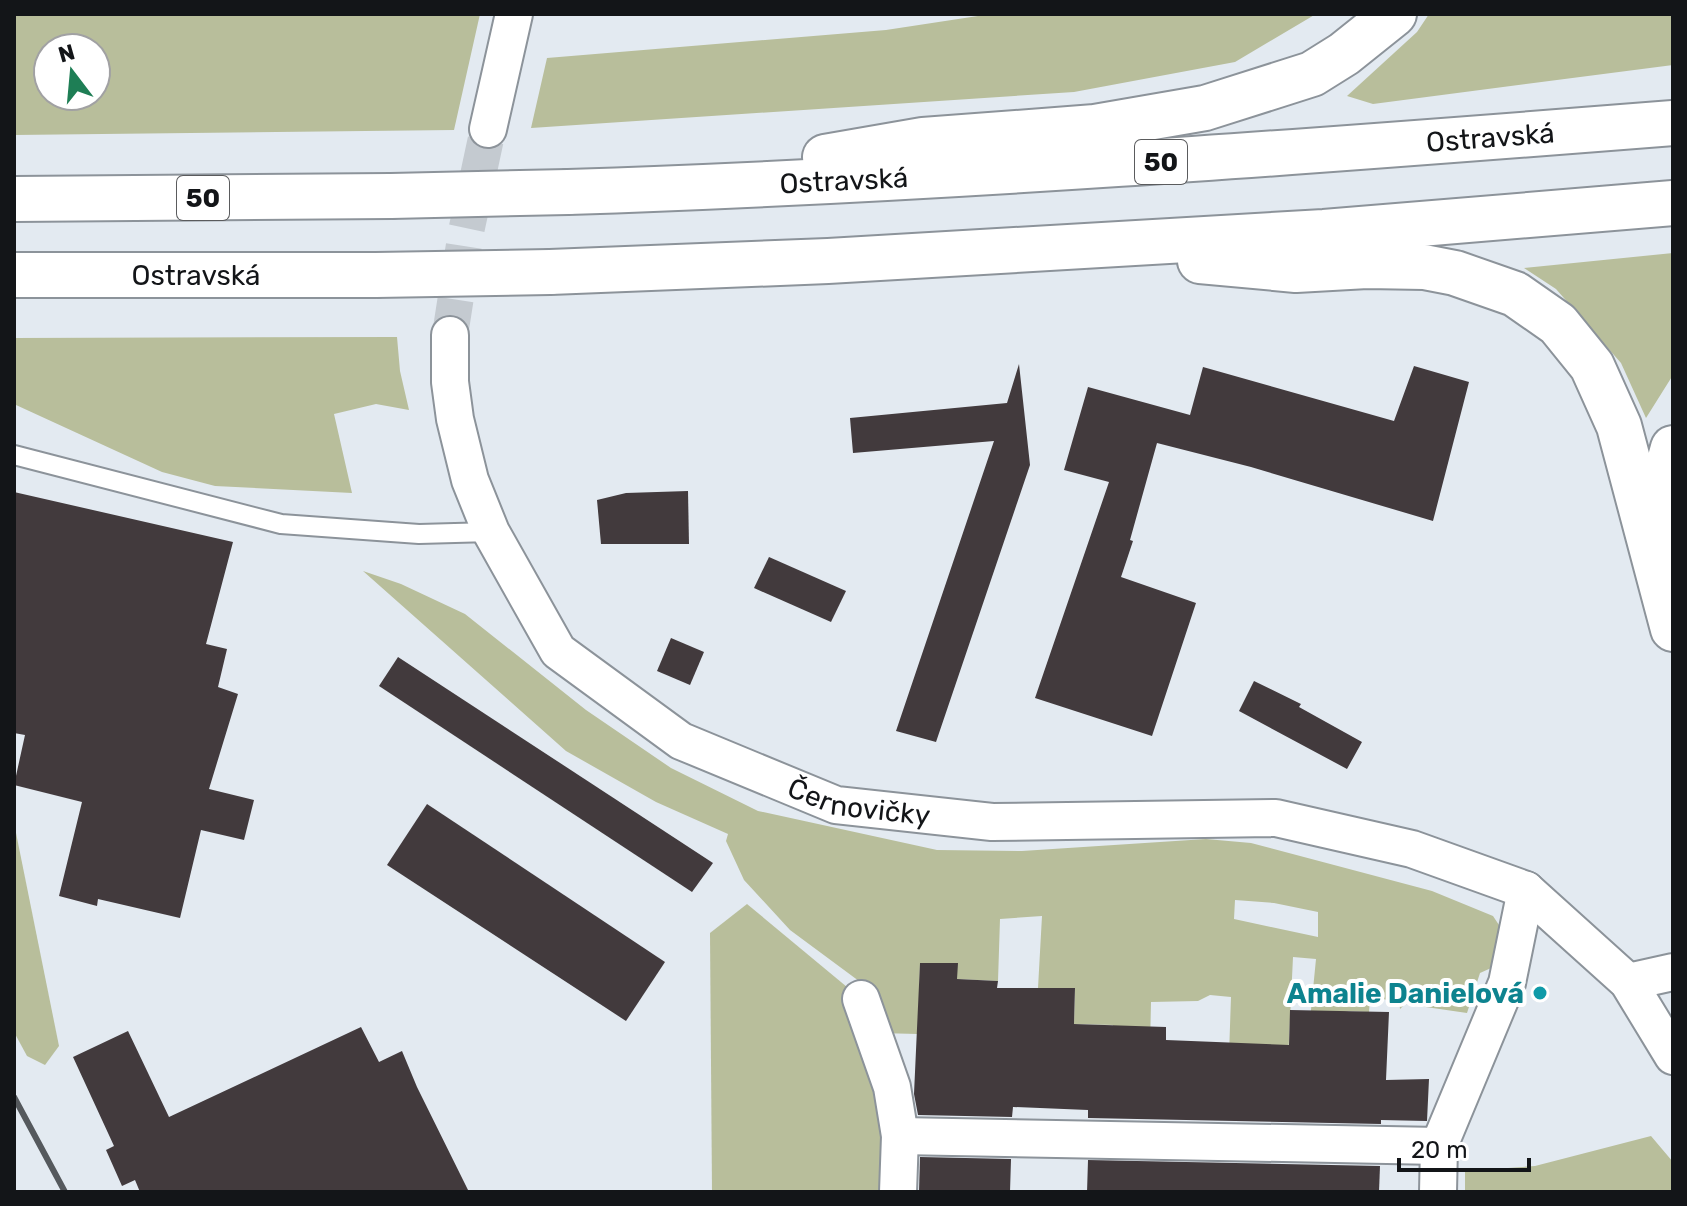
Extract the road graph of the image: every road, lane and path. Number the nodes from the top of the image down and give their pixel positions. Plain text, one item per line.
1 (514, 14) edge
2 (1394, 14) edge
3 (1673, 123) edge
4 (488, 129) tunnel mouth
5 (647, 189) junction
6 (14, 199) edge
7 (1673, 203) edge
8 (1054, 248) junction
9 (14, 275) edge
10 (450, 335) tunnel mouth
11 (1673, 448) edge
12 (14, 455) edge
13 (491, 532) junction
14 (1659, 568) junction
15 (1673, 629) edge
16 (1526, 890) junction
17 (1673, 972) edge
18 (1628, 982) junction
19 (861, 999) dead end
20 (1673, 1056) edge
21 (900, 1136) junction
22 (1439, 1146) junction
23 (898, 1192) edge
24 (1438, 1192) edge

1 - 4 street
2 - 5 highway, 50
3 - 5 highway, Ostravská / 50
5 - 6 highway, Ostravská / 50, bridge
7 - 8 highway, Ostravská
8 - 9 highway, Ostravská, bridge
8 - 14 highway
10 - 13 street, Černovičky
11 - 14 highway
12 - 13 lane
13 - 16 street, Černovičky
14 - 15 highway
16 - 18 street, Černovičky
16 - 22 street
17 - 18 street
18 - 20 street, Černovičky
19 - 21 street
21 - 22 street
21 - 23 street
22 - 24 street

